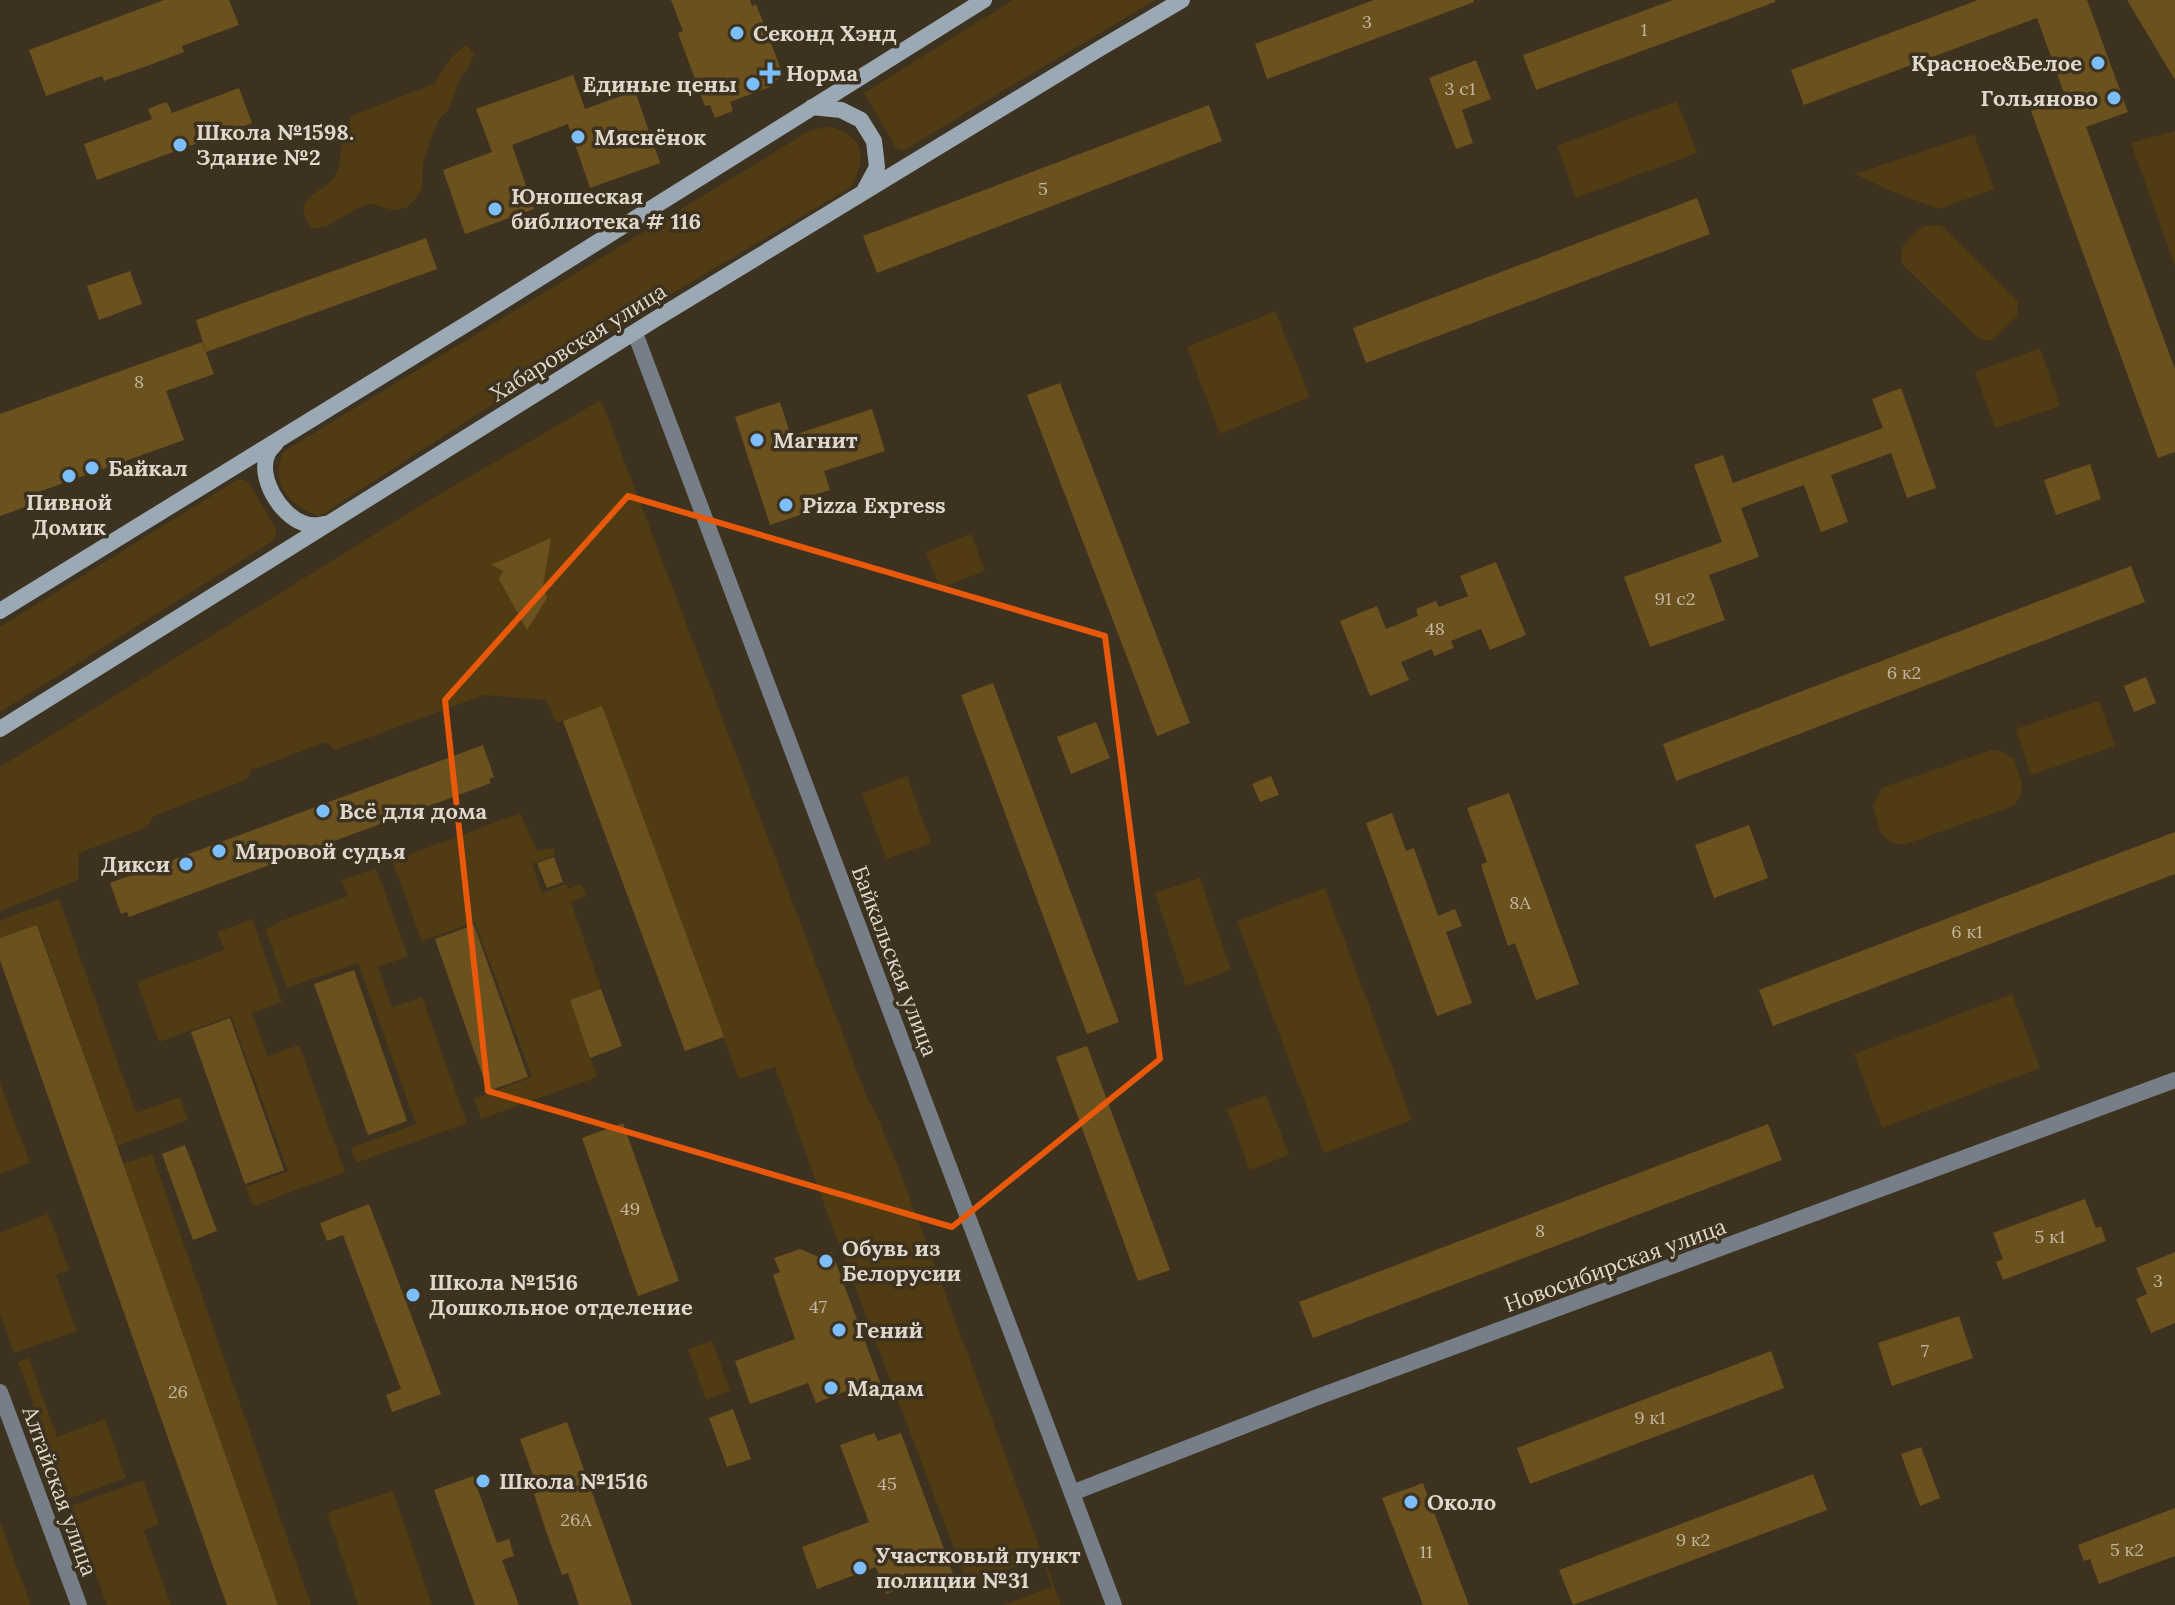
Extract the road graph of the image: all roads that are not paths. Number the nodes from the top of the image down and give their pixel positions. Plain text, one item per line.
1 (984, 0) edge
2 (1182, 0) edge
3 (812, 107) junction
4 (863, 192) junction
5 (635, 333) junction
6 (280, 438) junction
7 (332, 522) junction
8 (0, 611) edge
9 (0, 729) edge
10 (2175, 1080) edge
11 (0, 1392) edge
12 (1072, 1493) junction
13 (79, 1605) edge
14 (1114, 1605) edge

1 - 3 main road
2 - 4 main road, Хабаровская улица
3 - 4 main road
3 - 6 main road
4 - 5 main road, Хабаровская улица
5 - 7 main road, Хабаровская улица
5 - 12 street, Байкальская улица
6 - 7 main road
6 - 8 main road
7 - 9 main road, Хабаровская улица
10 - 12 street, Новосибирская улица
11 - 13 street, Алтайская улица
12 - 14 street, Байкальская улица

